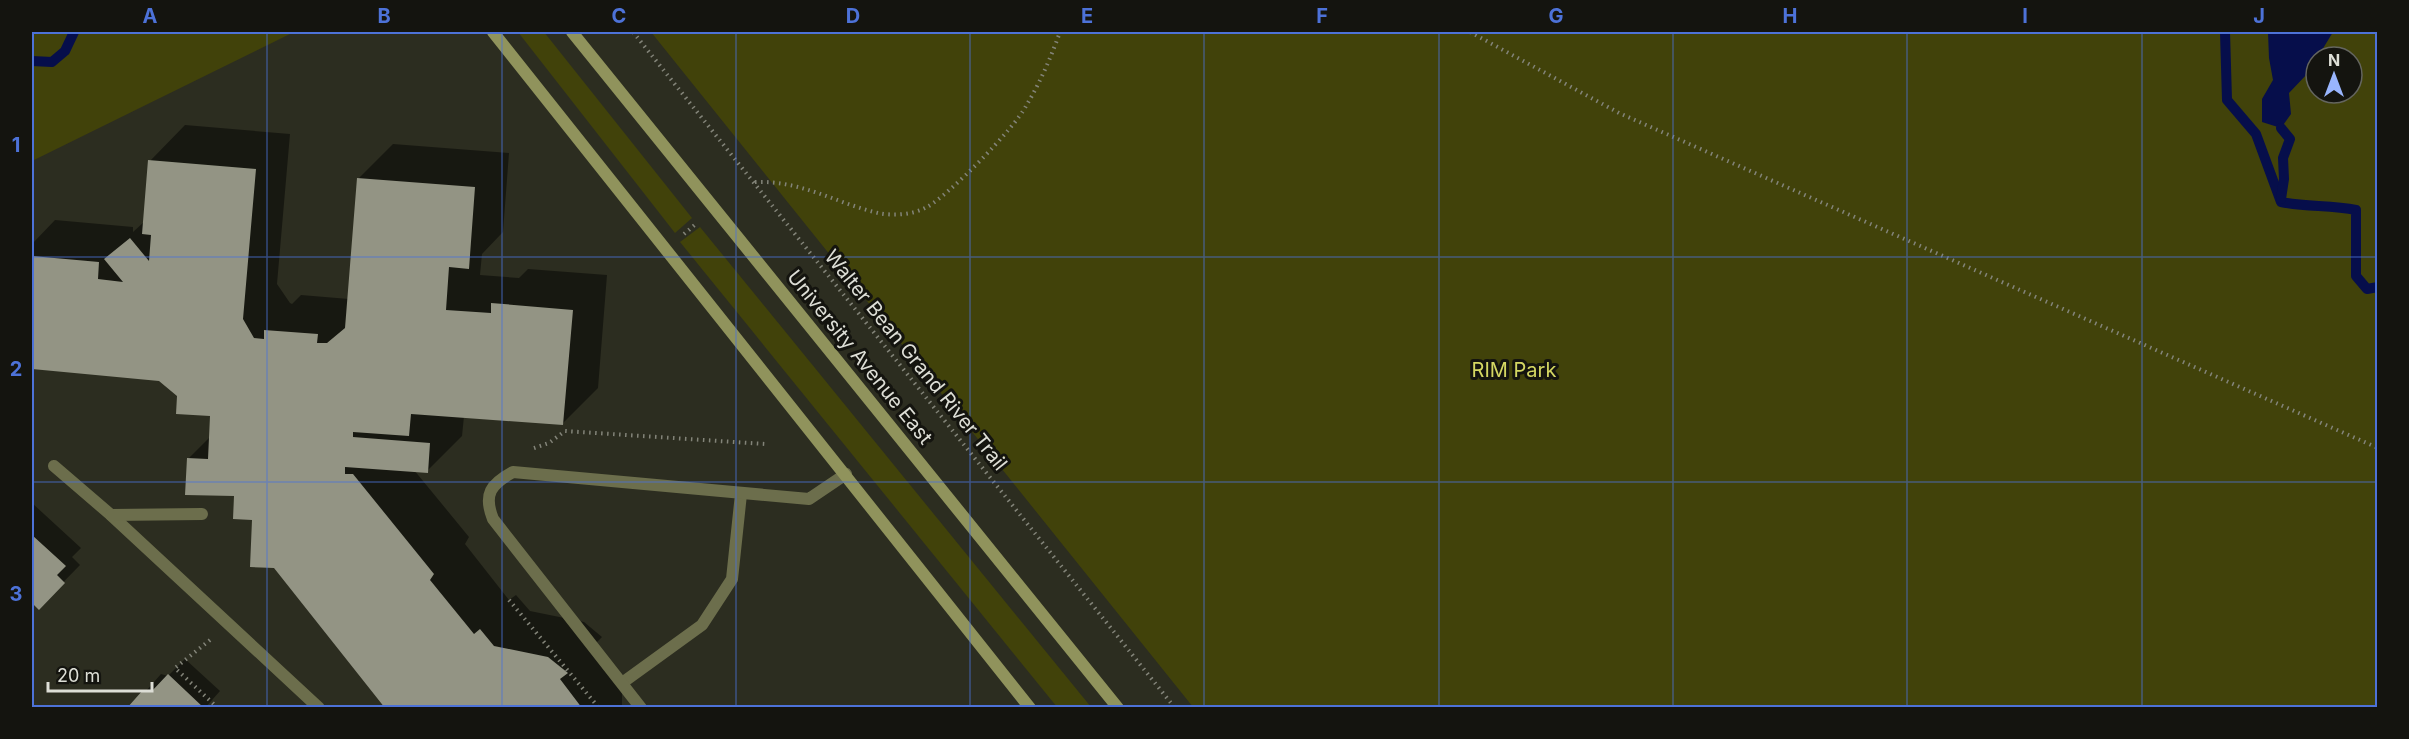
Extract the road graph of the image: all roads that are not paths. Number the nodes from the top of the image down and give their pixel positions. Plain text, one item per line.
1 (493, 32) edge
2 (572, 32) edge
3 (54, 466) dead end
4 (846, 474) junction
5 (741, 494) junction
6 (202, 514) dead end
7 (111, 515) junction
8 (622, 683) junction
9 (319, 708) edge
10 (641, 708) edge
11 (1030, 708) edge
12 (1118, 708) edge

1 - 4 main road
2 - 12 main road, University Avenue East
3 - 7 lane
4 - 5 lane
4 - 11 main road
5 - 8 lane
5 - 8 lane
6 - 7 lane
7 - 9 lane
8 - 10 lane

